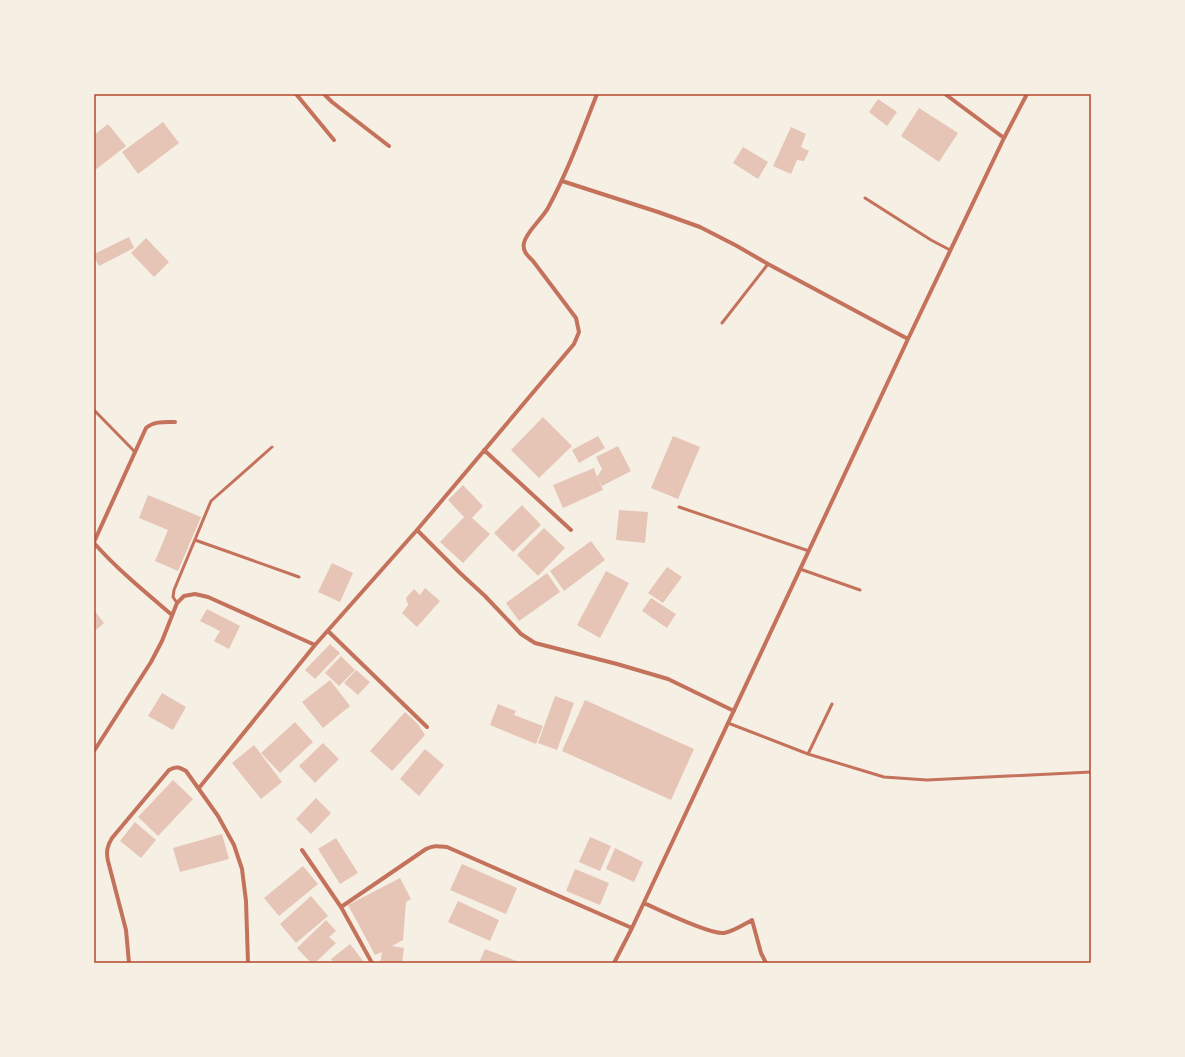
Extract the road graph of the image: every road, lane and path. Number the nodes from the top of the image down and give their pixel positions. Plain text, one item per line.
1 (296, 94) edge
2 (324, 94) edge
3 (597, 94) edge
4 (945, 94) edge
5 (1027, 94) edge
6 (1004, 138) junction
7 (334, 140) dead end
8 (389, 146) dead end
9 (562, 181) junction
10 (865, 198) dead end
11 (950, 250) junction
12 (768, 264) junction
13 (722, 323) dead end
14 (908, 339) junction
15 (94, 410) edge
16 (175, 422) dead end
17 (272, 447) dead end
18 (484, 450) junction
19 (135, 452) junction
20 (679, 507) dead end
21 (417, 530) junction
22 (571, 530) dead end
23 (195, 540) junction
24 (94, 543) edge
25 (809, 551) junction
26 (800, 569) junction
27 (300, 577) dead end
28 (860, 590) dead end
29 (177, 603) junction
30 (172, 615) junction
31 (328, 631) junction
32 (316, 645) junction
33 (832, 704) dead end
34 (734, 710) junction
35 (728, 723) junction
36 (427, 726) dead end
37 (94, 751) edge
38 (808, 754) junction
39 (1091, 772) edge
40 (199, 788) junction
41 (302, 850) dead end
42 (644, 903) junction
43 (341, 907) junction
44 (632, 928) junction
45 (129, 963) edge
46 (248, 963) edge
47 (372, 963) edge
48 (614, 963) edge
49 (766, 963) edge

1 - 7 street
2 - 8 street
3 - 9 street
4 - 6 street
5 - 6 street
6 - 11 street
9 - 12 street
9 - 18 street
10 - 11 lane
11 - 14 street
12 - 13 lane
12 - 14 street
14 - 25 street
15 - 19 lane
16 - 19 street
17 - 23 lane
18 - 21 street
18 - 22 street
19 - 24 street
20 - 25 lane
21 - 31 street
21 - 34 street
23 - 27 lane
23 - 29 lane
24 - 30 street
25 - 26 street
26 - 28 lane
26 - 34 street
29 - 30 street
29 - 32 street
30 - 37 street
31 - 32 street
31 - 36 street
32 - 40 street
33 - 38 lane
34 - 35 street
35 - 38 lane
35 - 42 street
38 - 39 lane
40 - 45 street
40 - 46 street
41 - 43 street
42 - 44 street
42 - 49 street
43 - 44 street
43 - 47 street
44 - 48 street

